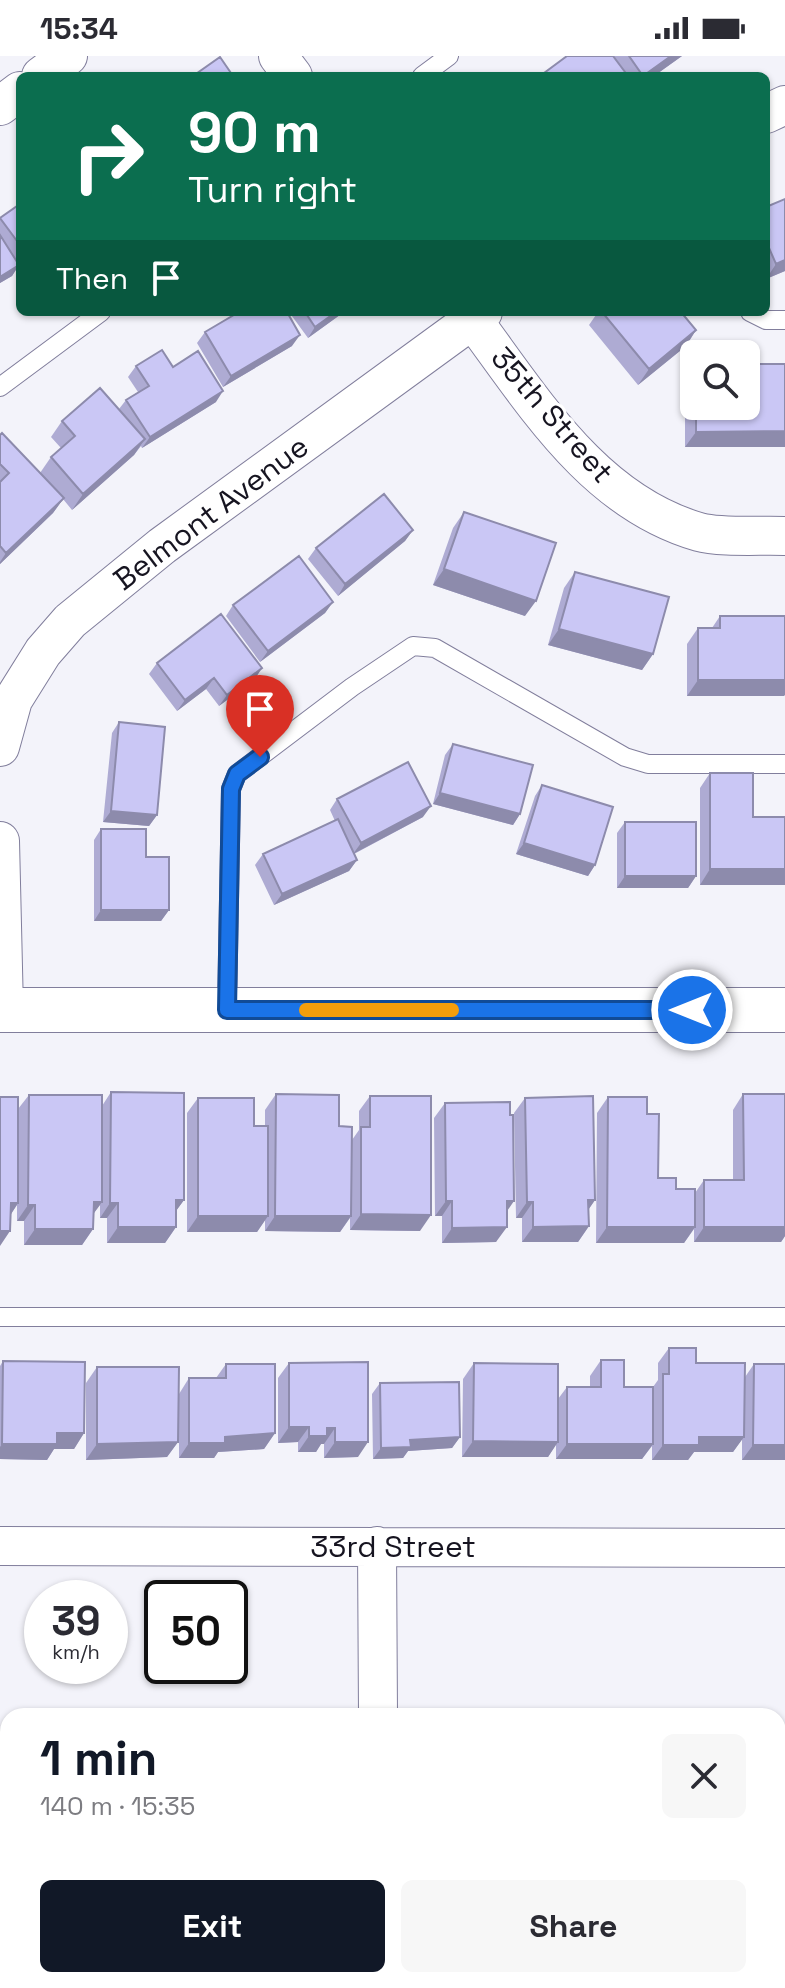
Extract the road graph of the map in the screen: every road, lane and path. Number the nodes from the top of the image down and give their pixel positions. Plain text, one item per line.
1 (68, 56) edge
2 (449, 56) edge
3 (46, 72) edge
4 (427, 72) edge
5 (96, 316) edge
6 (473, 316) edge
7 (475, 316) edge
8 (758, 316) edge
9 (785, 320) edge
10 (0, 387) edge
11 (785, 536) edge
12 (0, 747) edge
13 (785, 764) edge
14 (0, 841) edge
15 (2, 1010) edge
16 (227, 1010) junction
17 (785, 1010) edge
18 (0, 1317) edge
19 (785, 1317) edge
20 (0, 1546) edge
21 (377, 1546) junction
22 (785, 1548) edge
23 (378, 1708) edge

1 - 3 street
2 - 4 lane
5 - 10 lane
6 - 12 street, Belmont Avenue
7 - 11 street, 35th Street
8 - 9 lane
13 - 16 lane
14 - 15 street
15 - 16 main road
16 - 17 main road
18 - 19 lane
20 - 21 street, 33rd Street
21 - 22 street, 33rd Street
21 - 23 street

